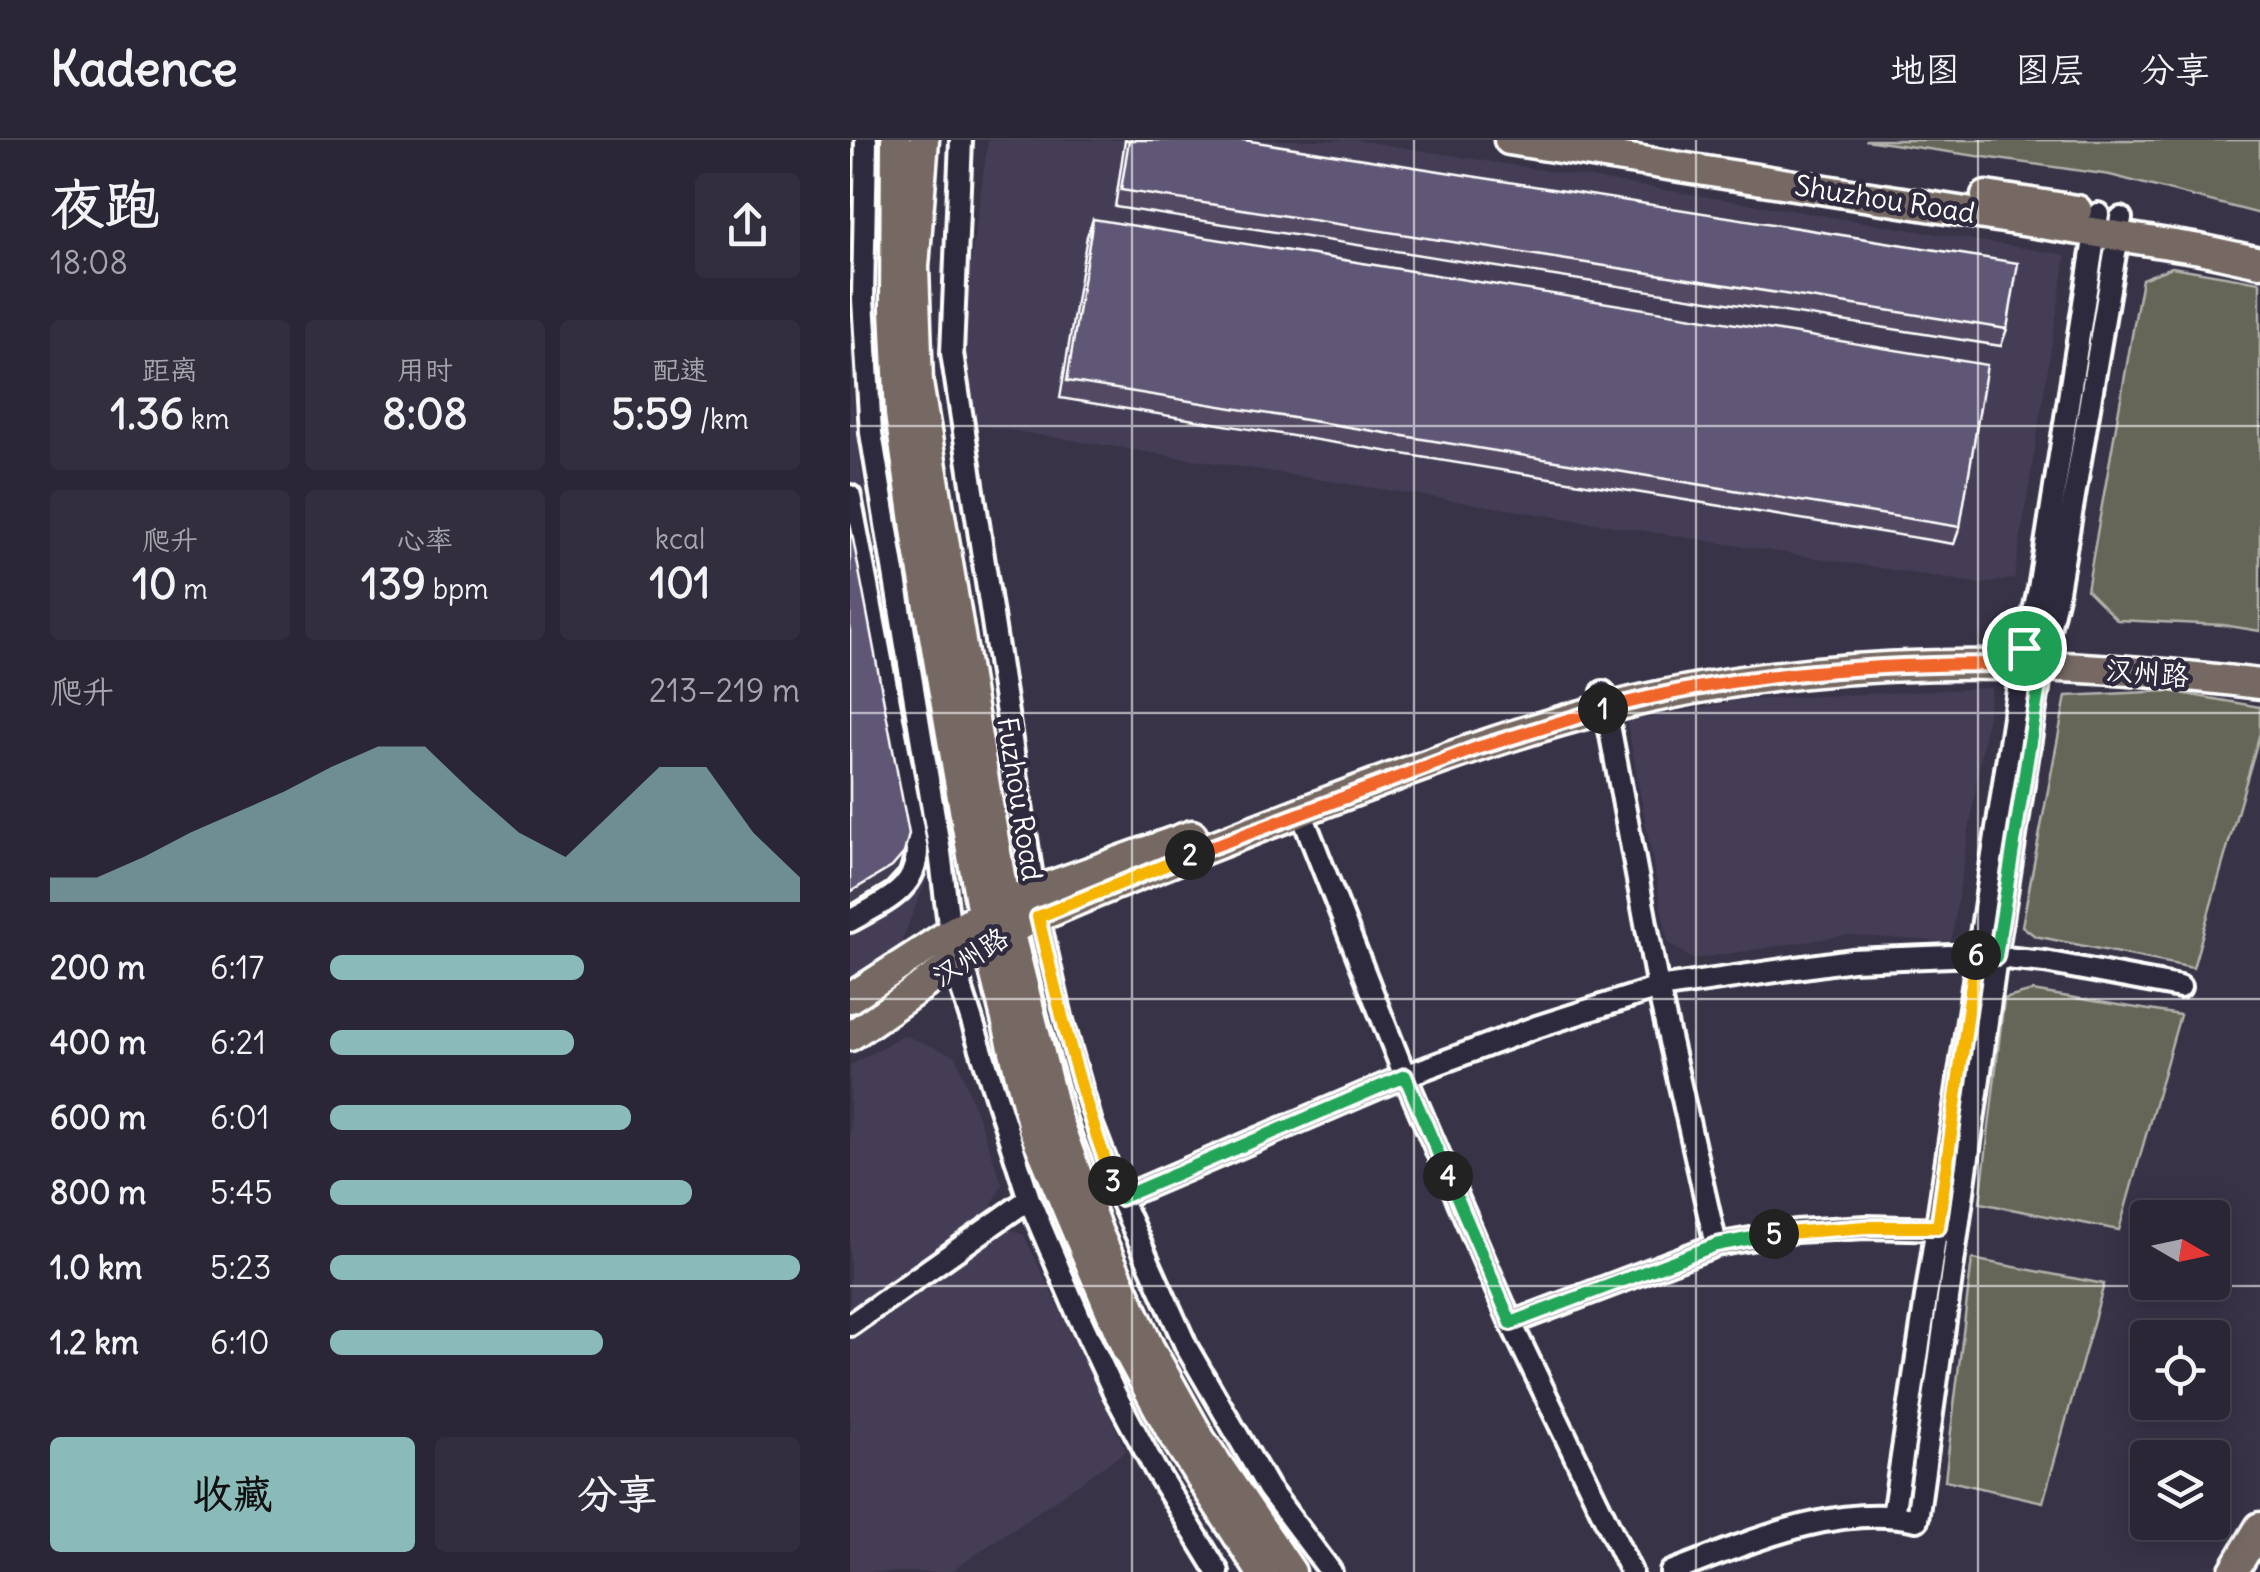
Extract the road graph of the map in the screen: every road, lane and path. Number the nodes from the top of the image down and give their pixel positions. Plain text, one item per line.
1 (866, 140) edge
2 (896, 140) edge
3 (924, 140) edge
4 (962, 140) edge
5 (1509, 140) edge
6 (1619, 140) edge
7 (2108, 225) junction
8 (2260, 244) edge
9 (2260, 262) edge
10 (858, 357) edge
11 (850, 496) edge
12 (2033, 657) junction
13 (2260, 667) edge
14 (2260, 684) edge
15 (1606, 700) junction
16 (1300, 812) junction
17 (1035, 889) junction
18 (994, 908) junction
19 (1038, 917) junction
20 (850, 921) edge
21 (950, 933) junction
22 (998, 936) junction
23 (1986, 956) junction
24 (954, 966) junction
25 (2180, 987) dead end
26 (1658, 988) junction
27 (850, 998) edge
28 (850, 1036) edge
29 (1405, 1076) junction
30 (1120, 1198) junction
31 (1029, 1199) junction
32 (1948, 1229) junction
33 (1716, 1245) junction
34 (1511, 1323) junction
35 (850, 1325) edge
36 (1893, 1516) junction
37 (2260, 1527) edge
38 (1218, 1572) edge
39 (1261, 1572) edge
40 (1291, 1572) edge
41 (1332, 1572) edge
42 (1631, 1572) edge
43 (1671, 1572) edge
44 (2233, 1572) edge

1 - 10 street
2 - 18 main road, Fuzhou Road
3 - 18 main road, Fuzhou Road
4 - 17 street, Fuzhou Road
5 - 7 main road, Shuzhou Road
6 - 7 main road, Shuzhou Road
7 - 8 main road, Shuzhou Road
7 - 9 main road, Shuzhou Road
7 - 12 street
10 - 21 street
11 - 20 street
12 - 13 main road, 汉州路
12 - 14 main road, 汉州路
12 - 15 main road, 汉州路
12 - 23 street
15 - 16 main road, 汉州路
15 - 17 main road, 汉州路
15 - 26 street
16 - 19 main road, 汉州路
16 - 29 street
17 - 18 main road, 汉州路
17 - 19 street, Fuzhou Road
18 - 21 main road, 汉州路
18 - 22 main road, Fuzhou Road
19 - 22 main road, 汉州路
19 - 30 street, Fuzhou Road
21 - 24 street
21 - 27 main road, 汉州路
22 - 24 main road, 汉州路
22 - 39 main road, Fuzhou Road
22 - 40 main road, Fuzhou Road
23 - 25 street
23 - 26 street
23 - 32 street
24 - 28 main road, 汉州路
24 - 31 street
26 - 29 street
26 - 33 street
29 - 30 street
29 - 34 street
30 - 41 street, Fuzhou Road
31 - 35 street
31 - 38 street
32 - 33 street
32 - 36 street
32 - 36 street
33 - 34 street
34 - 42 street
36 - 43 street
37 - 44 main road

